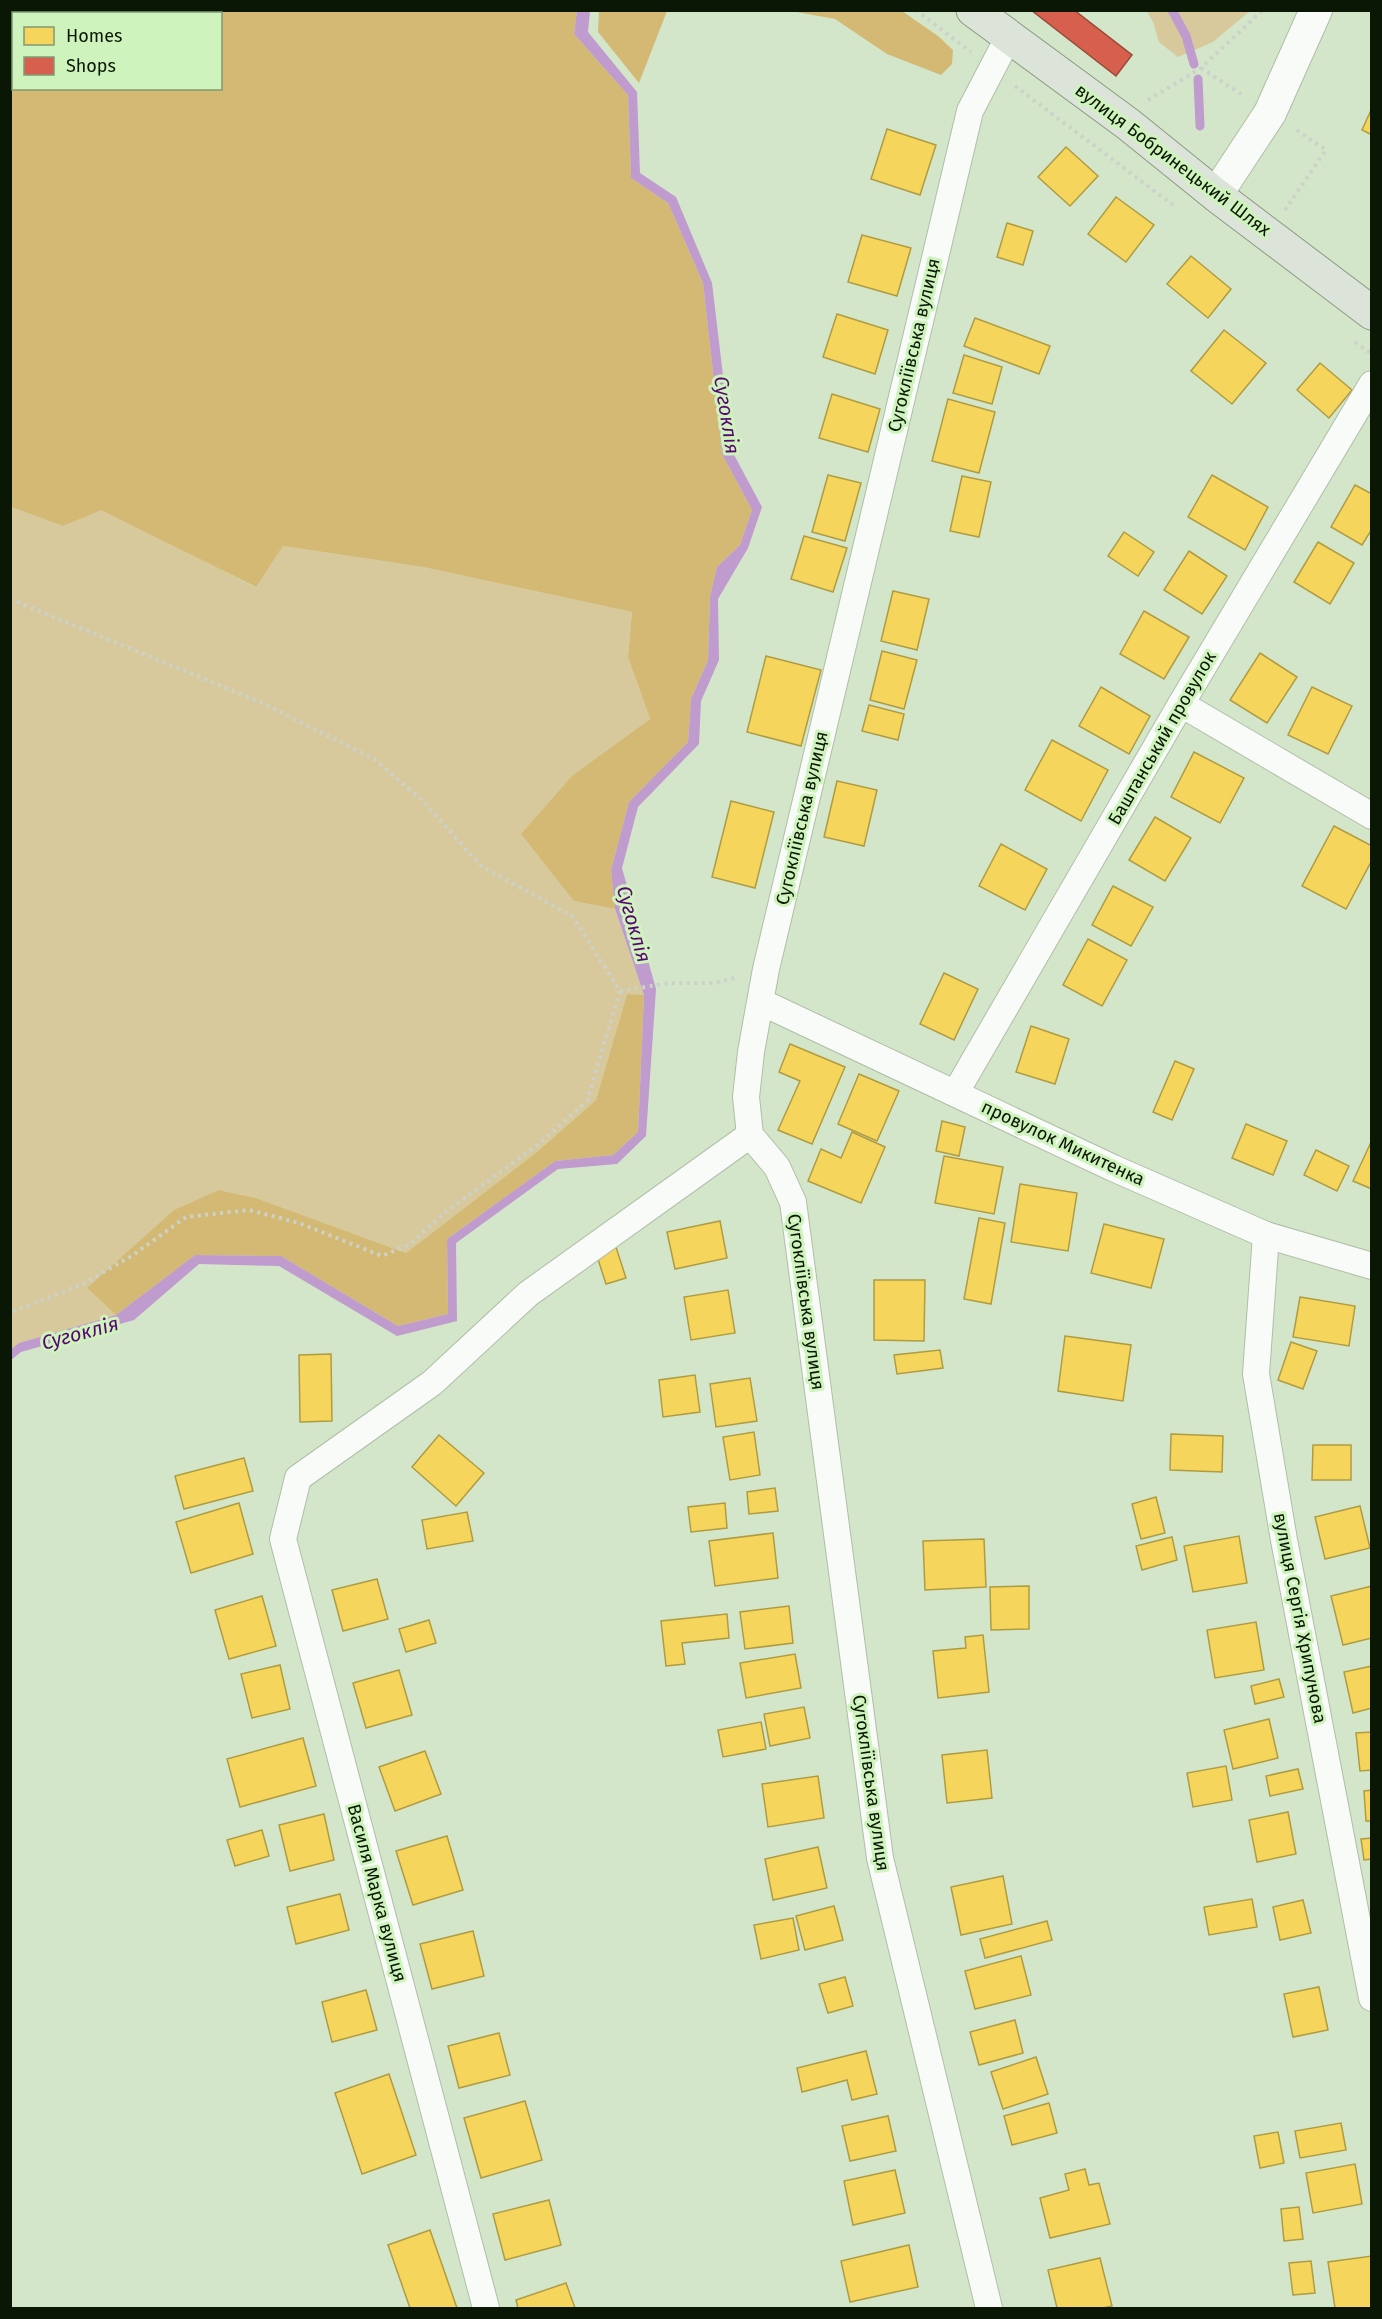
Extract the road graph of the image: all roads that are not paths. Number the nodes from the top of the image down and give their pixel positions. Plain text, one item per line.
1 (973, 10) edge
2 (1316, 10) edge
3 (1008, 38) junction
4 (1216, 195) junction
5 (1371, 313) edge
6 (1371, 384) edge
7 (1181, 704) junction
8 (1371, 816) edge
9 (760, 1002) junction
10 (956, 1092) junction
11 (750, 1135) junction
12 (1266, 1235) junction
13 (1371, 1266) edge
14 (1371, 1998) edge
15 (486, 2308) edge
16 (989, 2308) edge

1 - 3 main road, вулиця Бобринецький Шлях
2 - 4 street
3 - 4 main road, вулиця Бобринецький Шлях
3 - 9 street, Сугокліївська вулиця
4 - 5 main road, вулиця Бобринецький Шлях
6 - 7 street, Баштанський провулок
7 - 8 street
7 - 10 street, Баштанський провулок
9 - 10 street, провулок Микитенка
9 - 11 street, Сугокліївська вулиця
10 - 12 street, провулок Микитенка
11 - 15 street, Василя Марка вулиця
11 - 16 street, Сугокліївська вулиця
12 - 13 street, провулок Микитенка
12 - 14 street, вулиця Сергія Хрипунова

